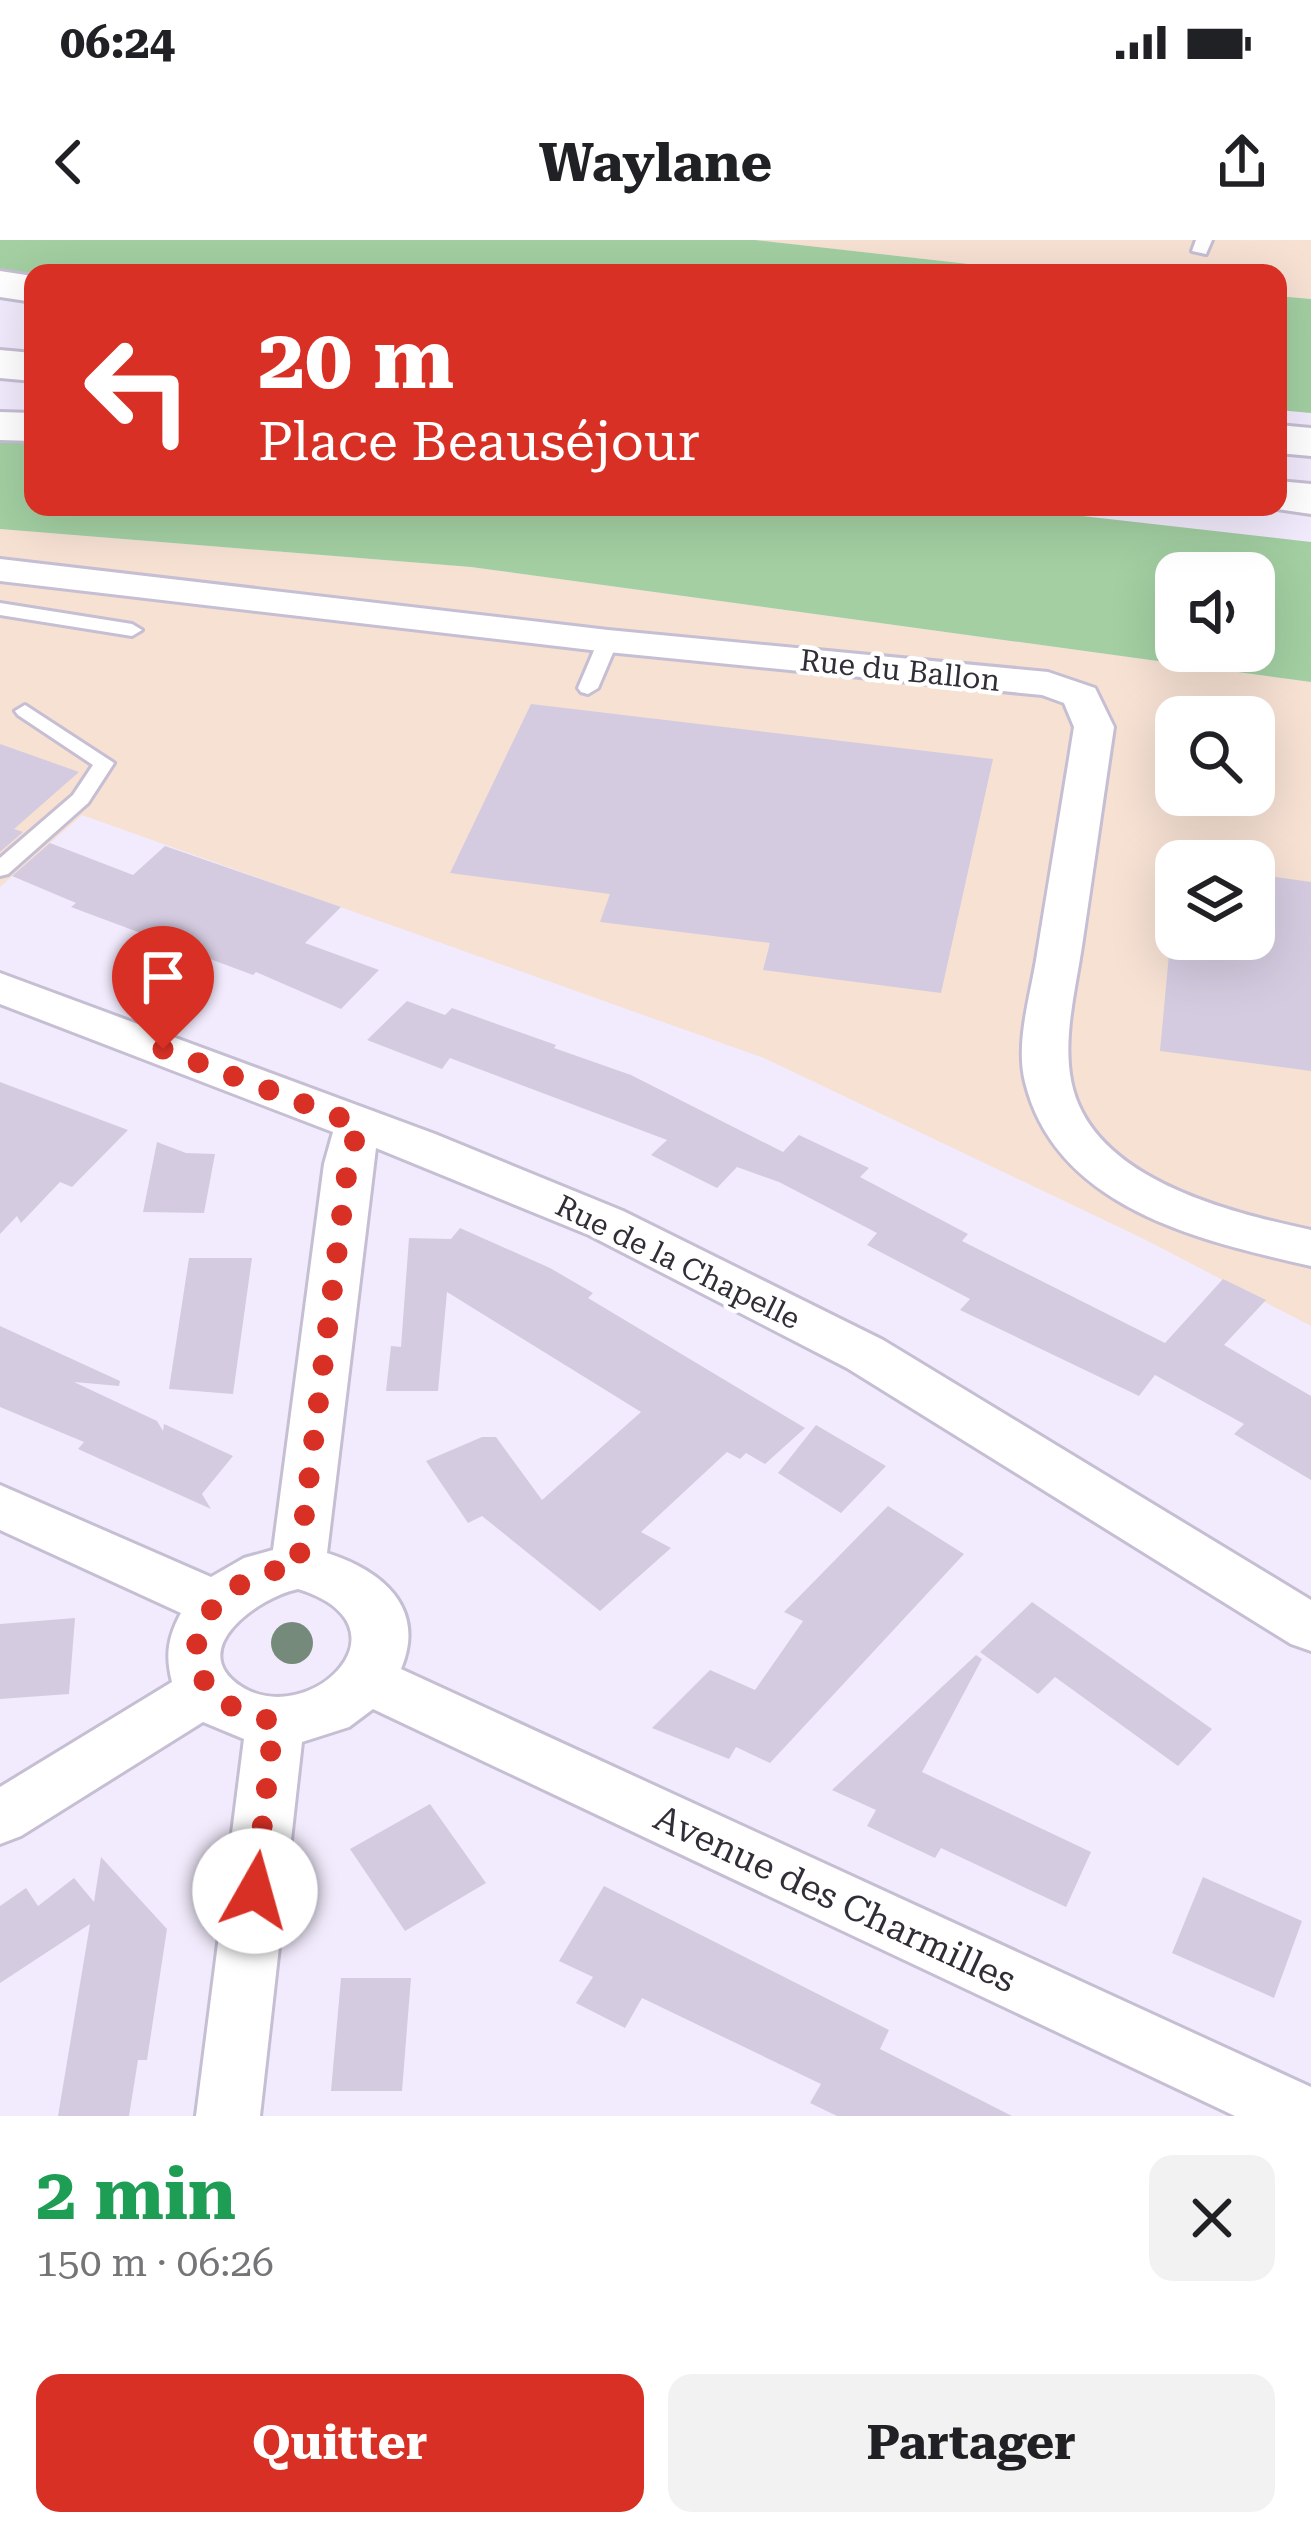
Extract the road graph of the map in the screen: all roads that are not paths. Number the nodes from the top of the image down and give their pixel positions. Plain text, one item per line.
1 (0, 569) edge
2 (0, 609) edge
3 (132, 630) dead end
4 (608, 640) junction
5 (588, 688) dead end
6 (25, 711) dead end
7 (0, 869) edge
8 (0, 988) edge
9 (359, 1125) junction
10 (1311, 1248) edge
11 (0, 1506) edge
12 (298, 1567) junction
13 (214, 1603) junction
14 (1311, 1628) edge
15 (367, 1680) junction
16 (208, 1689) junction
17 (274, 1721) junction
18 (0, 1818) edge
19 (227, 2116) edge
20 (1304, 2116) edge

1 - 4 street, Rue du Ballon
2 - 3 lane
4 - 5 lane
4 - 10 street, Rue du Ballon
6 - 7 lane
8 - 9 street, Rue de la Chapelle
9 - 12 street
9 - 14 street, Rue de la Chapelle
11 - 13 street
12 - 13 street
12 - 15 street
13 - 16 street
15 - 17 street
15 - 20 street, Avenue des Charmilles
16 - 17 street
16 - 18 street
17 - 19 street

